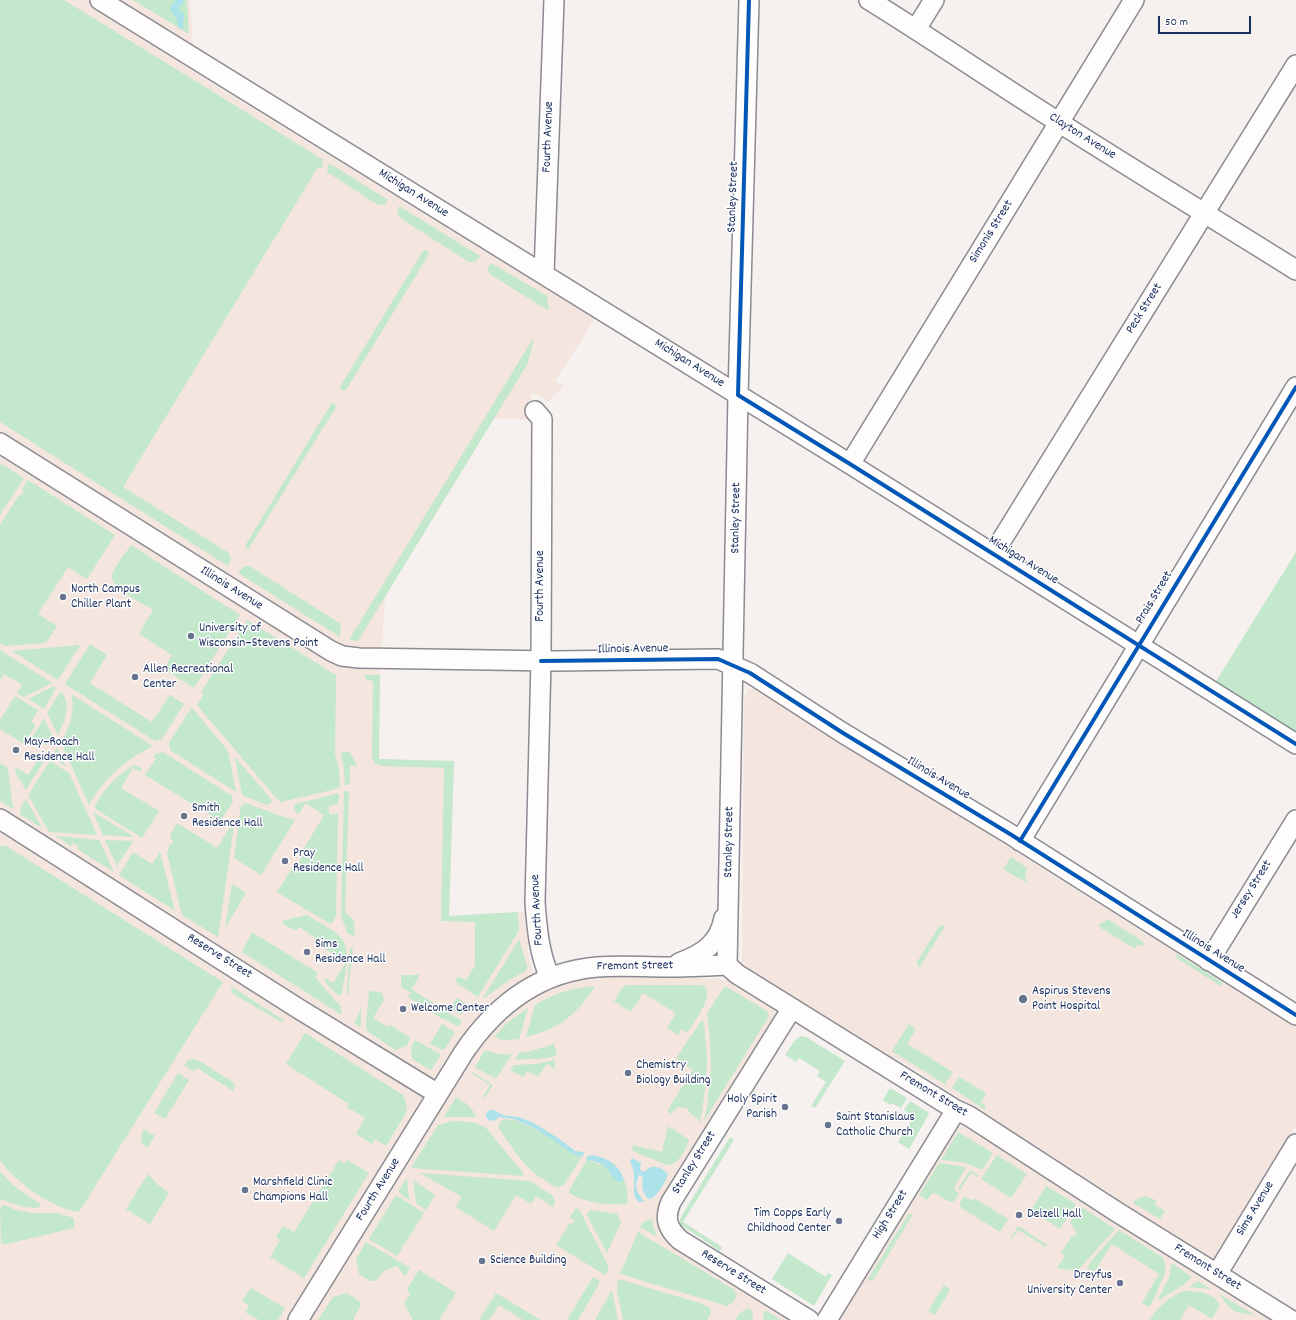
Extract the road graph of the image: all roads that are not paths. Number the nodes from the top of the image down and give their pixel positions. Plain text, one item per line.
1 (100, 0) edge
2 (554, 0) edge
3 (749, 0) edge
4 (869, 0) edge
5 (934, 0) edge
6 (1134, 0) edge
7 (916, 29) junction
8 (1296, 65) edge
9 (1059, 123) junction
10 (1205, 212) junction
11 (1296, 270) edge
12 (544, 274) junction
13 (1296, 388) edge
14 (738, 395) junction
15 (536, 411) dead end
16 (0, 442) edge
17 (850, 464) junction
18 (993, 554) junction
19 (1139, 644) junction
20 (541, 661) junction
21 (734, 665) junction
22 (1296, 744) edge
23 (0, 819) edge
24 (1296, 820) edge
25 (1020, 841) junction
26 (729, 893) junction
27 (1209, 961) junction
28 (727, 965) junction
29 (667, 967) junction
30 (550, 978) junction
31 (792, 1008) junction
32 (1296, 1016) edge
33 (438, 1094) junction
34 (956, 1110) junction
35 (1296, 1144) edge
36 (667, 1218) joint
37 (1217, 1274) junction
38 (298, 1320) edge
39 (809, 1320) edge
40 (827, 1320) edge
41 (1291, 1320) edge

1 - 12 street, Michigan Avenue
2 - 12 street, Fourth Avenue
3 - 14 street, Stanley Street
4 - 7 street, Clayton Avenue
5 - 7 street
6 - 9 street, Simonis Street
7 - 9 street, Clayton Avenue
8 - 10 street, Peck Street
9 - 10 street, Clayton Avenue
9 - 17 street, Simonis Street
10 - 11 street, Clayton Avenue
10 - 18 street, Peck Street
12 - 14 street, Michigan Avenue
13 - 19 street, Prais Street
14 - 17 street, Michigan Avenue
14 - 21 street, Stanley Street
15 - 20 street, Fourth Avenue
16 - 20 street, Illinois Avenue
17 - 18 street, Michigan Avenue
18 - 19 street, Michigan Avenue
19 - 22 street, Michigan Avenue
19 - 25 street, Prais Street
20 - 21 street, Illinois Avenue
20 - 30 street, Fourth Avenue
21 - 25 street, Illinois Avenue
21 - 26 street, Stanley Street
23 - 33 street, Reserve Street
24 - 27 street, Jersey Street
25 - 27 street, Illinois Avenue
26 - 28 street, Stanley Street
26 - 29 street
27 - 32 street, Illinois Avenue
28 - 29 street, Fremont Street
28 - 31 street, Fremont Street
29 - 30 street, Fremont Street
30 - 33 street, Fourth Avenue
31 - 34 street, Fremont Street
31 - 36 street, Stanley Street
33 - 38 street, Fourth Avenue
34 - 37 street, Fremont Street
34 - 40 street, High Street
35 - 37 street, Sims Avenue
36 - 39 street, Reserve Street
37 - 41 street, Fremont Street

